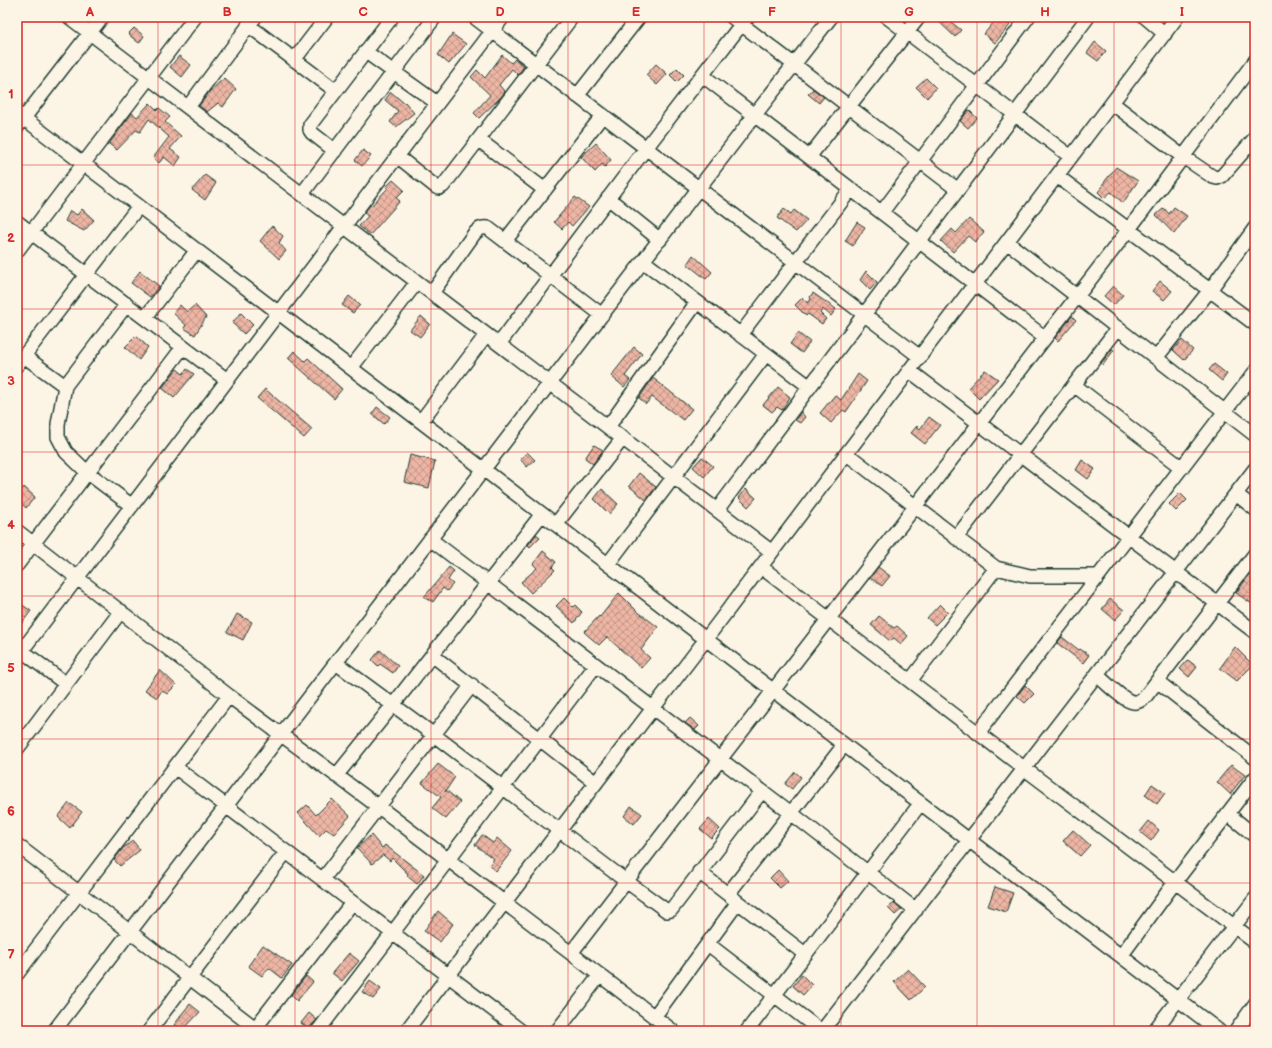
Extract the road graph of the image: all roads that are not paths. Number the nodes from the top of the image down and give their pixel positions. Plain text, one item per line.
1 (69, 17) edge
2 (102, 17) edge
3 (195, 17) edge
4 (327, 17) edge
5 (392, 17) edge
6 (436, 17) edge
7 (474, 17) edge
8 (503, 17) edge
9 (572, 17) edge
10 (831, 17) edge
11 (887, 17) edge
12 (919, 17) edge
13 (1028, 17) edge
14 (1088, 17) edge
15 (1145, 17) edge
16 (1177, 17) edge
17 (633, 19) edge
18 (740, 19) edge
19 (251, 21) edge
20 (492, 31) junction
21 (90, 32) junction
22 (907, 32) junction
23 (1165, 34) junction
24 (366, 52) junction
25 (294, 60) junction
26 (1255, 61) edge
27 (536, 64) junction
28 (794, 65) junction
29 (394, 72) junction
30 (702, 75) junction
31 (149, 77) junction
32 (977, 86) junction
33 (336, 91) junction
34 (578, 96) junction
35 (437, 103) junction
36 (1112, 103) junction
37 (188, 107) junction
38 (849, 107) junction
39 (603, 115) junction
40 (1015, 115) junction
41 (754, 116) junction
42 (19, 119) edge
43 (1255, 139) edge
44 (479, 140) junction
45 (646, 148) junction
46 (335, 151) junction
47 (397, 156) junction
48 (1182, 156) junction
49 (809, 157) junction
50 (1071, 157) junction
51 (920, 161) junction
52 (84, 163) junction
53 (1057, 176) junction
54 (851, 188) junction
55 (699, 189) junction
56 (545, 190) junction
57 (958, 190) junction
58 (302, 194) junction
59 (608, 198) junction
60 (139, 206) junction
61 (882, 212) junction
62 (17, 222) edge
63 (344, 226) junction
64 (1255, 228) edge
65 (1128, 229) junction
66 (31, 232) junction
67 (660, 240) junction
68 (505, 241) junction
69 (919, 241) junction
70 (1007, 242) junction
71 (197, 250) junction
72 (17, 251) edge
73 (643, 261) junction
74 (796, 262) junction
75 (87, 275) junction
76 (551, 276) junction
77 (418, 282) junction
78 (975, 284) junction
79 (1210, 290) junction
80 (432, 293) junction
81 (1076, 296) junction
82 (697, 302) junction
83 (127, 304) junction
84 (279, 312) junction
85 (865, 314) junction
86 (602, 315) junction
87 (145, 318) junction
88 (1255, 324) edge
89 (1118, 328) junction
90 (486, 335) junction
91 (740, 335) junction
92 (1044, 337) junction
93 (499, 344) junction
94 (183, 347) junction
95 (766, 354) junction
96 (920, 357) junction
97 (1156, 358) junction
98 (20, 361) edge
99 (351, 368) junction
100 (910, 371) junction
101 (1255, 372) edge
102 (227, 380) junction
103 (550, 383) junction
104 (1074, 385) junction
105 (64, 386) junction
106 (810, 387) junction
107 (1225, 412) junction
108 (421, 421) junction
109 (979, 423) junction
110 (608, 427) junction
111 (1255, 435) edge
112 (623, 438) junction
113 (847, 454) junction
114 (1020, 454) junction
115 (1182, 468) junction
116 (484, 469) junction
117 (1255, 469) edge
118 (87, 472) junction
119 (674, 477) junction
120 (1236, 494) junction
121 (132, 506) junction
122 (915, 506) junction
123 (1255, 508) edge
124 (717, 510) junction
125 (542, 514) junction
126 (556, 524) junction
127 (17, 531) edge
128 (1128, 536) junction
129 (956, 538) junction
130 (430, 540) junction
131 (33, 544) junction
132 (772, 552) junction
133 (1255, 554) edge
134 (608, 564) junction
135 (17, 565) edge
136 (761, 567) junction
137 (996, 568) junction
138 (1175, 572) junction
139 (1098, 576) junction
140 (77, 577) junction
141 (488, 584) junction
142 (1217, 603) junction
143 (121, 611) junction
144 (828, 619) junction
145 (1255, 632) edge
146 (706, 639) junction
147 (19, 651) edge
148 (432, 655) junction
149 (336, 663) junction
150 (596, 665) junction
151 (1097, 675) junction
152 (910, 681) junction
153 (1157, 681) junction
154 (66, 684) junction
155 (472, 686) junction
156 (773, 690) junction
157 (229, 696) junction
158 (393, 705) junction
159 (653, 709) junction
160 (978, 733) junction
161 (281, 734) junction
162 (434, 735) junction
163 (540, 739) junction
164 (844, 744) junction
165 (17, 749) edge
166 (1255, 758) edge
167 (720, 759) junction
168 (175, 767) junction
169 (1025, 769) junction
170 (336, 776) junction
171 (1255, 778) edge
172 (596, 783) junction
173 (503, 788) junction
174 (762, 791) junction
175 (920, 804) junction
176 (379, 806) junction
177 (226, 807) junction
178 (791, 813) junction
179 (1228, 814) junction
180 (560, 830) junction
181 (1255, 836) edge
182 (970, 840) junction
183 (17, 845) edge
184 (286, 852) junction
185 (448, 860) junction
186 (699, 872) junction
187 (868, 872) junction
188 (323, 880) junction
189 (626, 882) junction
190 (1175, 882) junction
191 (79, 892) junction
192 (733, 898) junction
193 (1255, 899) edge
194 (352, 903) junction
195 (504, 903) junction
196 (916, 910) junction
197 (1234, 927) junction
198 (130, 932) junction
199 (392, 933) junction
200 (1255, 942) edge
201 (708, 944) junction
202 (571, 953) junction
203 (805, 954) junction
204 (1121, 956) junction
205 (17, 974) edge
206 (600, 975) junction
207 (448, 976) junction
208 (189, 978) junction
209 (774, 995) junction
210 (1178, 1000) junction
211 (1255, 1004) edge
212 (654, 1017) junction
213 (666, 1029) edge
214 (256, 1030) edge
215 (54, 1031) edge
216 (149, 1031) edge
217 (318, 1031) edge
218 (406, 1031) edge
219 (521, 1031) edge
220 (557, 1031) edge
221 (747, 1031) edge
222 (822, 1031) edge
223 (1154, 1031) edge
224 (1219, 1031) edge
225 (1236, 1031) edge

1 - 21 street
2 - 21 street
3 - 31 street
4 - 25 street
5 - 24 street
6 - 29 street
7 - 20 street
8 - 20 street
9 - 27 street
10 - 28 street
11 - 22 street
12 - 22 street
13 - 32 street
14 - 40 street
15 - 23 street
16 - 23 street
17 - 34 street
18 - 28 street
18 - 30 street
19 - 25 street
19 - 37 street
20 - 27 street
20 - 35 street
21 - 31 street
21 - 42 street
22 - 32 street
22 - 38 street
23 - 36 street
24 - 29 street
24 - 33 street
25 - 33 street
26 - 48 street
27 - 34 street
27 - 44 street
28 - 38 street
28 - 41 street
29 - 35 street
29 - 46 street
30 - 41 street
30 - 45 street
31 - 37 street
31 - 52 street
32 - 40 street
32 - 51 street
33 - 46 street
34 - 39 street
35 - 47 street
36 - 48 street
36 - 50 street
37 - 58 street
38 - 49 street
38 - 51 street
39 - 45 street
39 - 56 street
40 - 50 street
40 - 57 street
41 - 49 street
41 - 55 street
42 - 52 street
43 - 48 street
44 - 47 street
44 - 56 street
45 - 55 street
45 - 59 street
46 - 58 street
47 - 63 street
48 - 65 street
49 - 54 street
50 - 53 street
51 - 57 street
51 - 61 street
52 - 60 street
52 - 66 street
53 - 65 street
53 - 70 street
54 - 61 street
54 - 74 street
55 - 67 street
55 - 74 street
56 - 68 street
57 - 69 street
58 - 63 street
59 - 67 street
59 - 76 street
60 - 71 street
60 - 75 street
61 - 69 street
62 - 66 street
63 - 77 street
63 - 84 street
64 - 79 street
65 - 79 street
65 - 81 street
66 - 72 street
66 - 75 street
67 - 73 street
68 - 76 street
68 - 80 street
69 - 78 street
69 - 85 street
70 - 78 street
70 - 81 street
71 - 84 street
71 - 87 street
73 - 82 street
73 - 86 street
74 - 85 street
74 - 91 street
75 - 83 street
75 - 98 street
76 - 86 street
76 - 93 street
77 - 80 street
77 - 99 street
78 - 92 street
78 - 96 street
79 - 88 street
79 - 97 street
80 - 90 street
81 - 89 street
81 - 92 street
82 - 91 street
82 - 110 street
83 - 87 street
83 - 105 street
84 - 99 street
84 - 102 street
85 - 96 street
85 - 106 street
86 - 103 street
87 - 94 street
89 - 97 street
89 - 104 street
90 - 93 street
90 - 108 street
91 - 95 street
92 - 109 street
93 - 103 street
94 - 102 street
94 - 118 street
95 - 106 street
95 - 119 street
96 - 100 street
97 - 107 street
98 - 105 street
99 - 108 street
100 - 109 street
100 - 113 street
101 - 107 street
102 - 121 street
103 - 110 street
103 - 116 street
104 - 114 street
104 - 115 street
105 - 118 street
106 - 124 street
107 - 111 street
107 - 115 street
108 - 116 street
109 - 114 street
109 - 122 street
110 - 112 street
112 - 119 street
112 - 126 street
113 - 122 street
113 - 132 street
114 - 128 street
114 - 129 street
115 - 128 street
116 - 125 street
116 - 130 street
117 - 120 street
118 - 121 street
118 - 131 street
119 - 124 street
119 - 134 street
120 - 123 street
120 - 138 street
121 - 140 street
122 - 129 street
122 - 144 street
124 - 132 street
125 - 126 street
125 - 141 street
126 - 134 street
127 - 131 street
128 - 138 street
128 - 139 street
129 - 137 street
130 - 141 street
130 - 149 street
131 - 135 street
131 - 140 street
132 - 136 street
133 - 142 street
134 - 146 street
136 - 144 street
136 - 146 street
137 - 139 street
137 - 152 street
138 - 142 street
138 - 151 street
139 - 160 street
140 - 143 street
140 - 147 street
141 - 148 street
141 - 150 street
142 - 145 street
142 - 153 street
143 - 154 street
143 - 157 street
144 - 152 street
144 - 156 street
146 - 156 street
146 - 159 street
147 - 154 street
148 - 155 street
148 - 158 street
149 - 158 street
149 - 161 street
150 - 159 street
150 - 163 street
151 - 153 street
151 - 169 street
152 - 160 street
153 - 166 street
154 - 165 street
155 - 162 street
155 - 163 street
156 - 164 street
156 - 167 street
157 - 161 street
157 - 168 street
158 - 162 street
158 - 170 street
159 - 167 street
159 - 172 street
160 - 169 street
161 - 170 street
161 - 177 street
162 - 173 street
162 - 176 street
163 - 172 street
163 - 173 street
164 - 175 street
164 - 178 street
167 - 174 street
167 - 189 street
168 - 177 street
168 - 191 street
169 - 182 street
169 - 190 street
170 - 176 street
171 - 179 street
172 - 180 street
173 - 180 street
173 - 185 street
174 - 178 street
174 - 186 street
175 - 182 street
175 - 187 street
176 - 185 street
176 - 188 street
177 - 184 street
177 - 198 street
178 - 187 street
178 - 192 street
179 - 181 street
179 - 190 street
180 - 189 street
180 - 195 street
182 - 196 street
182 - 204 street
183 - 191 street
184 - 188 street
184 - 208 street
185 - 195 street
185 - 199 street
186 - 189 street
186 - 192 street
187 - 196 street
187 - 203 street
188 - 194 street
189 - 202 street
190 - 197 street
190 - 204 street
191 - 198 street
191 - 205 street
192 - 201 street
192 - 203 street
193 - 197 street
194 - 199 street
194 - 214 street
195 - 202 street
195 - 207 street
196 - 222 street
197 - 200 street
197 - 210 street
198 - 208 street
198 - 215 street
199 - 207 street
199 - 217 street
201 - 209 street
201 - 212 street
202 - 206 street
203 - 209 street
204 - 210 street
206 - 212 street
206 - 220 street
207 - 218 street
207 - 219 street
208 - 214 street
208 - 216 street
209 - 221 street
209 - 222 street
210 - 223 street
210 - 224 street
211 - 225 street
212 - 213 street

